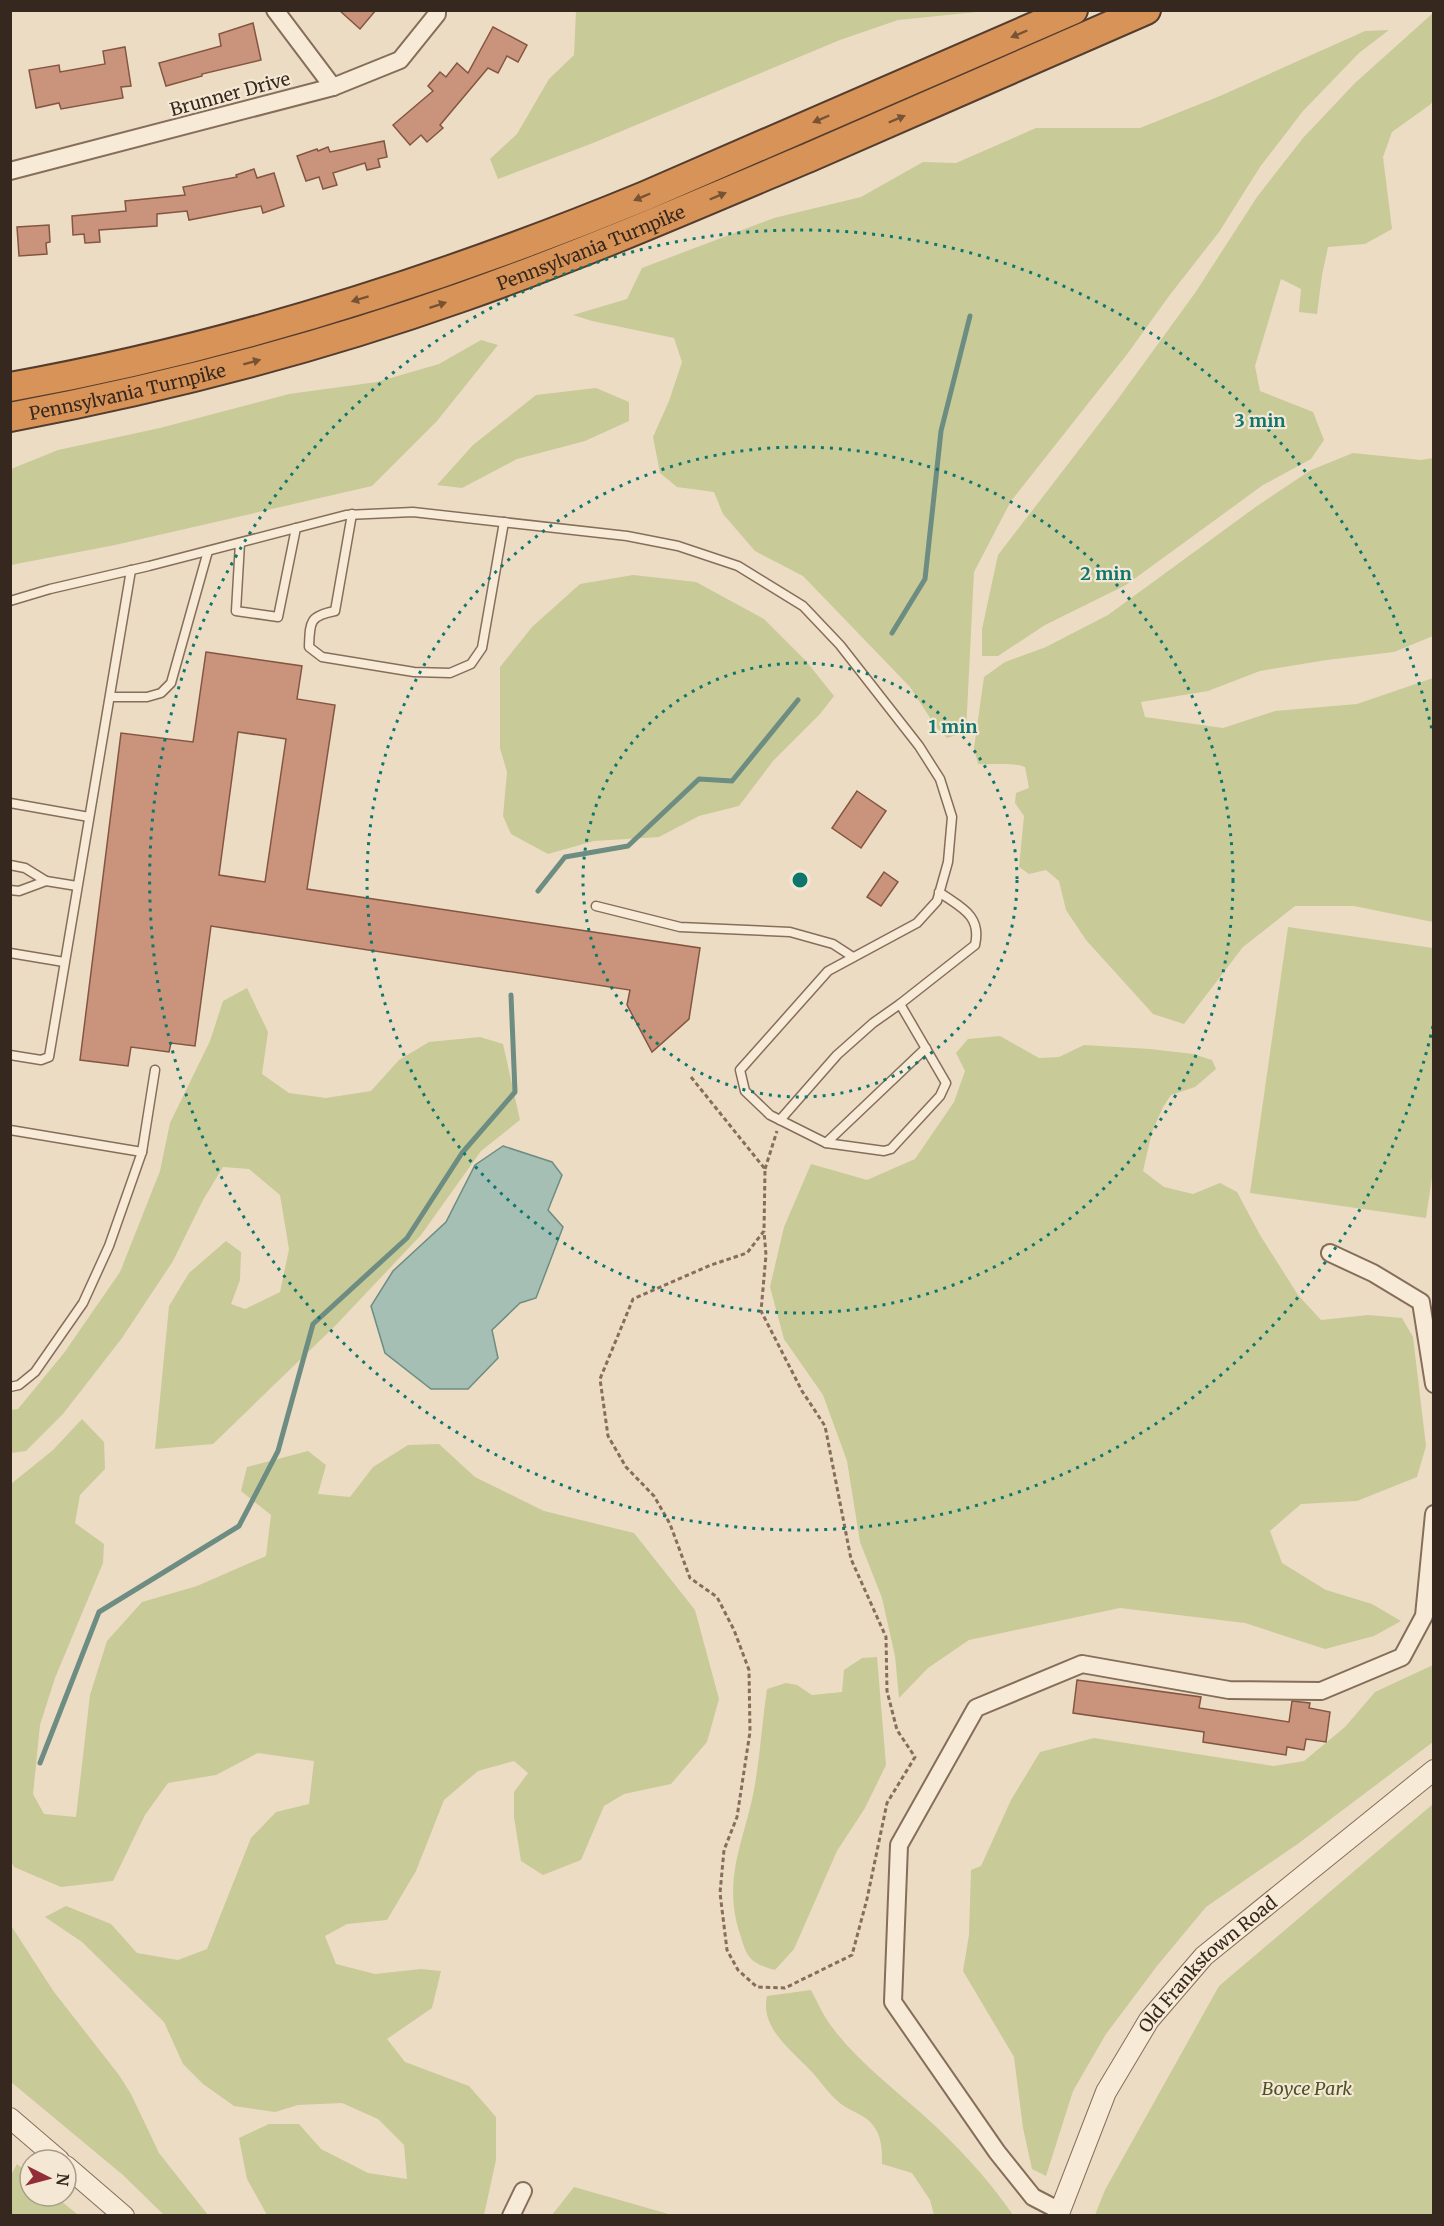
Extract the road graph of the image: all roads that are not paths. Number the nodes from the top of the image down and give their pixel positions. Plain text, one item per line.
1 (275, 10) edge
2 (1073, 10) edge
3 (1146, 10) edge
4 (437, 12) edge
5 (333, 87) junction
6 (11, 171) edge
7 (10, 387) edge
8 (10, 417) edge
9 (352, 514) junction
10 (504, 522) junction
11 (296, 528) junction
12 (240, 543) junction
13 (208, 551) junction
14 (131, 570) junction
15 (10, 601) edge
16 (111, 697) junction
17 (10, 803) edge
18 (89, 817) junction
19 (10, 865) edge
20 (46, 881) junction
21 (77, 886) junction
22 (10, 890) edge
23 (939, 892) junction
24 (596, 906) dead end
25 (10, 953) edge
26 (853, 957) junction
27 (64, 962) junction
28 (900, 1004) junction
29 (926, 1048) junction
30 (10, 1055) edge
31 (155, 1070) dead end
32 (780, 1120) junction
33 (10, 1130) edge
34 (826, 1143) junction
35 (142, 1152) junction
36 (1330, 1253) dead end
37 (1434, 1384) edge
38 (10, 1387) edge
39 (1434, 1514) edge
40 (1434, 1770) edge
41 (10, 2118) edge
42 (45, 2148) edge
43 (78, 2176) edge
44 (523, 2191) dead end
45 (1059, 2213) edge
46 (124, 2216) edge
47 (511, 2216) edge

1 - 5 street
2 -> 7 highway, Pennsylvania Turnpike
8 -> 3 highway, Pennsylvania Turnpike
4 - 5 street, Brunner Drive
5 - 6 street, Brunner Drive
9 - 10 lane
9 - 10 lane
9 - 11 lane
10 - 23 lane
11 - 12 lane
11 - 12 lane
12 - 13 lane
13 - 14 lane
13 - 16 lane
14 - 15 lane
14 - 16 lane
16 - 18 lane
17 - 18 lane
18 - 21 lane
19 - 20 lane
20 - 21 lane
20 - 22 lane
21 - 27 lane
23 - 26 lane
23 - 28 lane
24 - 26 lane
25 - 27 lane
26 - 32 lane
27 - 30 lane
28 - 29 lane
28 - 32 lane
29 - 34 lane
29 - 34 lane
31 - 35 lane
32 - 34 lane
33 - 35 lane
35 - 38 lane
36 - 37 street
39 - 45 street
40 - 45 street, Old Frankstown Road
41 - 42 street
43 - 46 street
44 - 47 street

